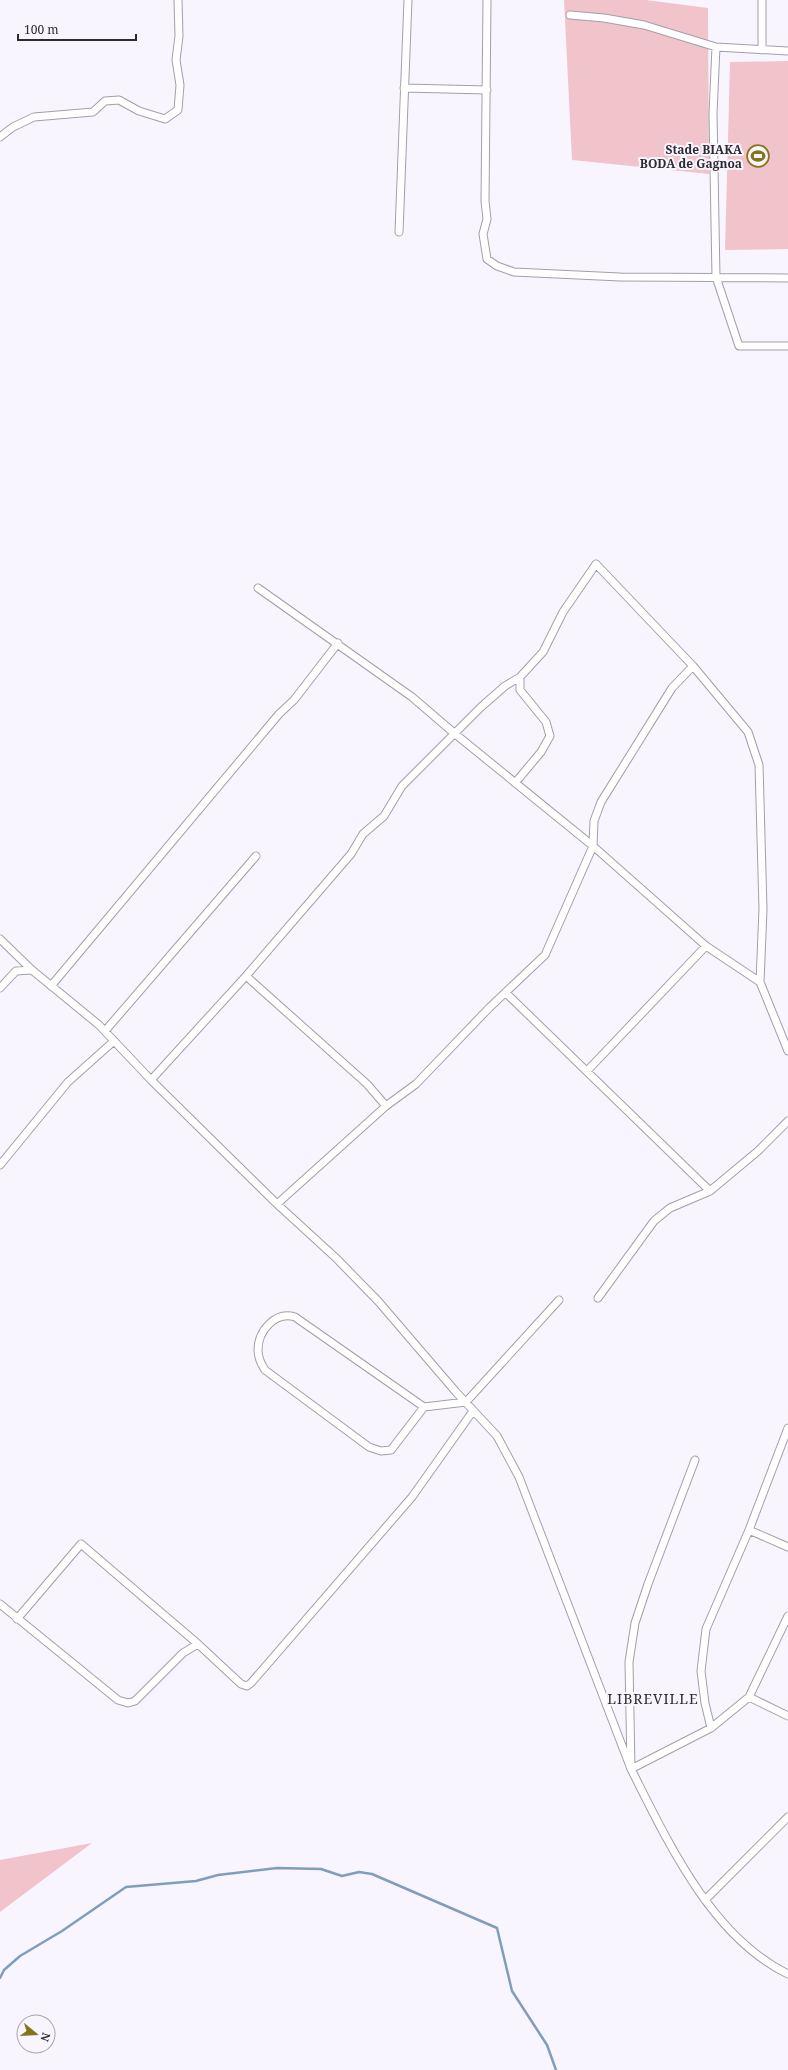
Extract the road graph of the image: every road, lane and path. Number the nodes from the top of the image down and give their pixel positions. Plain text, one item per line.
1 (178, 0) edge
2 (408, 0) edge
3 (488, 0) edge
4 (762, 0) edge
5 (570, 15) dead end
6 (716, 47) junction
7 (762, 50) junction
8 (788, 51) edge
9 (404, 88) junction
10 (486, 90) junction
11 (0, 137) edge
12 (399, 232) dead end
13 (716, 277) junction
14 (788, 278) edge
15 (788, 346) edge
16 (258, 588) dead end
17 (338, 643) junction
18 (693, 666) junction
19 (520, 677) junction
20 (454, 733) junction
21 (515, 783) junction
22 (593, 846) junction
23 (256, 856) dead end
24 (0, 939) edge
25 (706, 946) junction
26 (32, 970) junction
27 (246, 976) junction
28 (760, 982) junction
29 (51, 986) junction
30 (0, 988) edge
31 (506, 993) junction
32 (105, 1031) junction
33 (114, 1041) junction
34 (788, 1051) edge
35 (586, 1071) junction
36 (151, 1080) junction
37 (386, 1106) junction
38 (788, 1121) edge
39 (0, 1166) edge
40 (710, 1191) junction
41 (277, 1204) junction
42 (598, 1298) dead end
43 (559, 1300) dead end
44 (466, 1402) junction
45 (424, 1407) junction
46 (473, 1411) junction
47 (788, 1428) edge
48 (695, 1460) dead end
49 (749, 1530) junction
50 (788, 1547) edge
51 (0, 1604) edge
52 (788, 1616) edge
53 (17, 1619) junction
54 (780, 1635) junction
55 (788, 1638) edge
56 (198, 1644) junction
57 (749, 1697) junction
58 (788, 1716) edge
59 (711, 1728) junction
60 (631, 1769) junction
61 (788, 1817) edge
62 (706, 1900) junction
63 (788, 1974) edge

1 - 11 street
2 - 9 street
3 - 10 street
4 - 7 street
5 - 6 street
6 - 7 street
6 - 13 street
7 - 8 street
9 - 10 street
9 - 12 street
10 - 13 street
13 - 14 street
13 - 15 street
16 - 17 street
17 - 20 street
17 - 29 street
18 - 19 street
18 - 22 street
18 - 28 street
19 - 20 street
19 - 21 street
20 - 21 street
20 - 27 street
21 - 22 street
22 - 25 street
22 - 31 street
23 - 32 street
24 - 26 street
25 - 28 street
25 - 35 street
26 - 29 street
26 - 30 street
27 - 36 street
27 - 37 street
28 - 34 street
29 - 32 street
31 - 35 street
31 - 37 street
32 - 33 street
33 - 36 street
33 - 39 street
35 - 40 street
36 - 41 street
37 - 41 street
38 - 40 street
40 - 42 street
41 - 44 street
43 - 44 street
44 - 45 street
44 - 46 street
45 - 45 street
46 - 56 street
46 - 60 street
47 - 49 street
48 - 60 street
49 - 50 street
49 - 59 street
51 - 53 street
52 - 54 street
53 - 56 street
53 - 56 street
54 - 55 street
54 - 57 street
57 - 58 street
57 - 59 street
59 - 60 street
60 - 62 street
61 - 62 street
62 - 63 street

